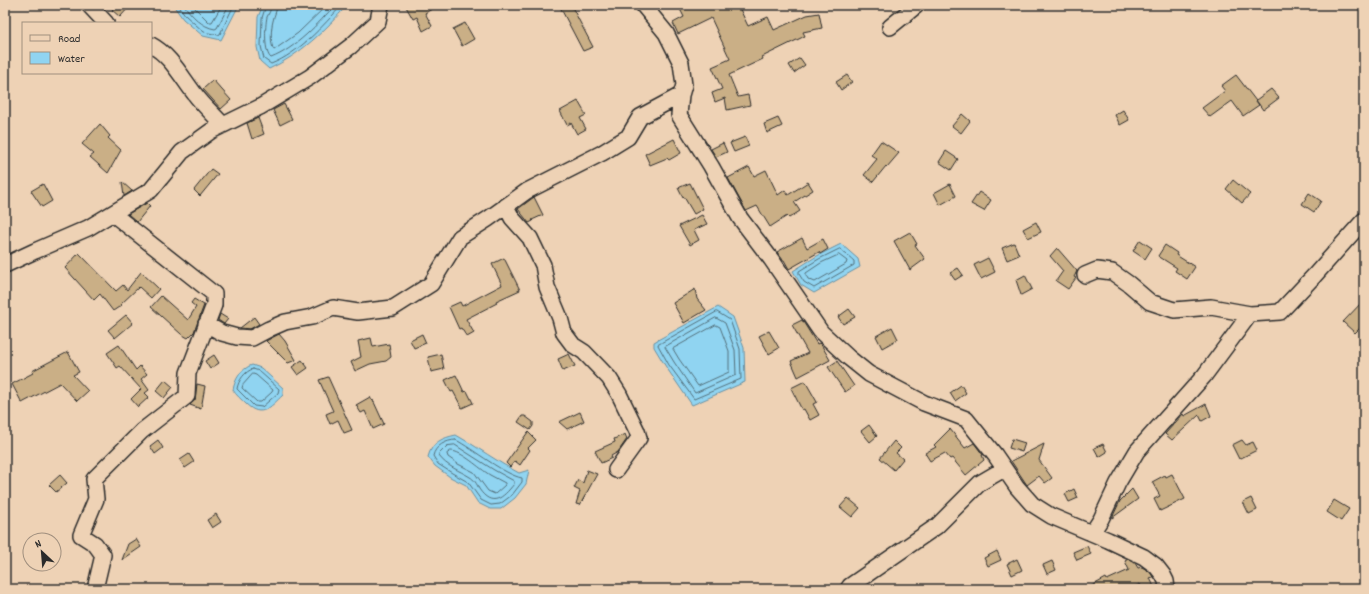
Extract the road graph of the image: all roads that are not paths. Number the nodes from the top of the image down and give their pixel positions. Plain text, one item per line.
1 (89, 5) edge
2 (381, 5) edge
3 (643, 5) edge
4 (917, 5) edge
5 (105, 22) edge
6 (890, 27) dead end
7 (152, 46) edge
8 (682, 95) junction
9 (223, 125) junction
10 (506, 206) junction
11 (113, 214) junction
12 (1364, 220) edge
13 (5, 265) edge
14 (1085, 275) dead end
15 (1250, 314) junction
16 (206, 324) junction
17 (1004, 469) junction
18 (616, 470) dead end
19 (1092, 533) junction
20 (95, 589) edge
21 (848, 589) edge
22 (1167, 589) edge

1 - 5 street
2 - 9 street
3 - 8 street
4 - 6 street
7 - 9 street
8 - 10 street
8 - 17 street
9 - 11 street
10 - 16 street
10 - 18 street
11 - 13 street
11 - 16 street
12 - 15 street
14 - 15 street
15 - 19 street
16 - 20 street
17 - 19 street
17 - 21 street
19 - 22 street

